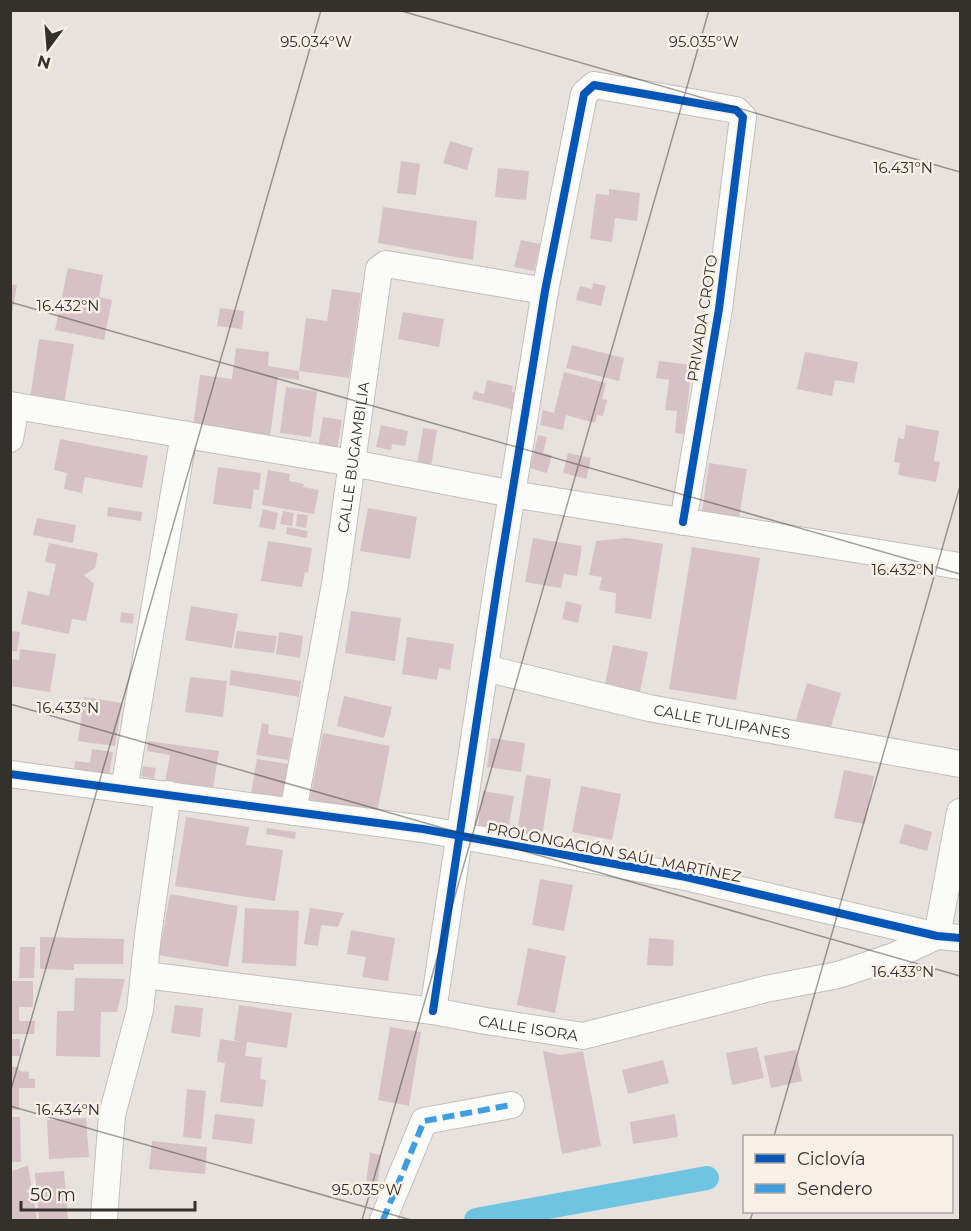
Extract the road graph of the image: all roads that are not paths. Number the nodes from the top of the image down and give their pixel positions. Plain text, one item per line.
1 (545, 291) junction
2 (13, 405) edge
3 (184, 434) junction
4 (10, 439) edge
5 (352, 463) junction
6 (512, 494) junction
7 (683, 522) junction
8 (960, 566) edge
9 (485, 668) junction
10 (960, 764) edge
11 (10, 774) edge
12 (124, 789) junction
13 (168, 794) junction
14 (292, 812) junction
15 (960, 812) edge
16 (460, 836) junction
17 (949, 937) edge
18 (145, 975) junction
19 (434, 1011) junction
20 (511, 1105) dead end
21 (104, 1218) dead end
22 (383, 1220) edge

1 - 5 street, CALLE BUGAMBILIA
1 - 6 street
1 - 7 street, PRIVADA CROTO
2 - 3 street
2 - 4 street
3 - 5 street
3 - 12 street
5 - 6 street
5 - 14 street, CALLE BUGAMBILIA
6 - 7 street
6 - 9 street
7 - 8 street
9 - 10 street, CALLE TULIPANES
9 - 16 street
11 - 12 street, PROLONGACIÓN SAÚL MARTÍNEZ
12 - 13 street, PROLONGACIÓN SAÚL MARTÍNEZ
13 - 14 street, PROLONGACIÓN SAÚL MARTÍNEZ
13 - 18 street
14 - 16 street, PROLONGACIÓN SAÚL MARTÍNEZ
15 - 17 street
16 - 17 street, PROLONGACIÓN SAÚL MARTÍNEZ
16 - 19 street
17 - 19 street, CALLE ISORA
18 - 19 street, CALLE ISORA
18 - 21 street
20 - 22 street

